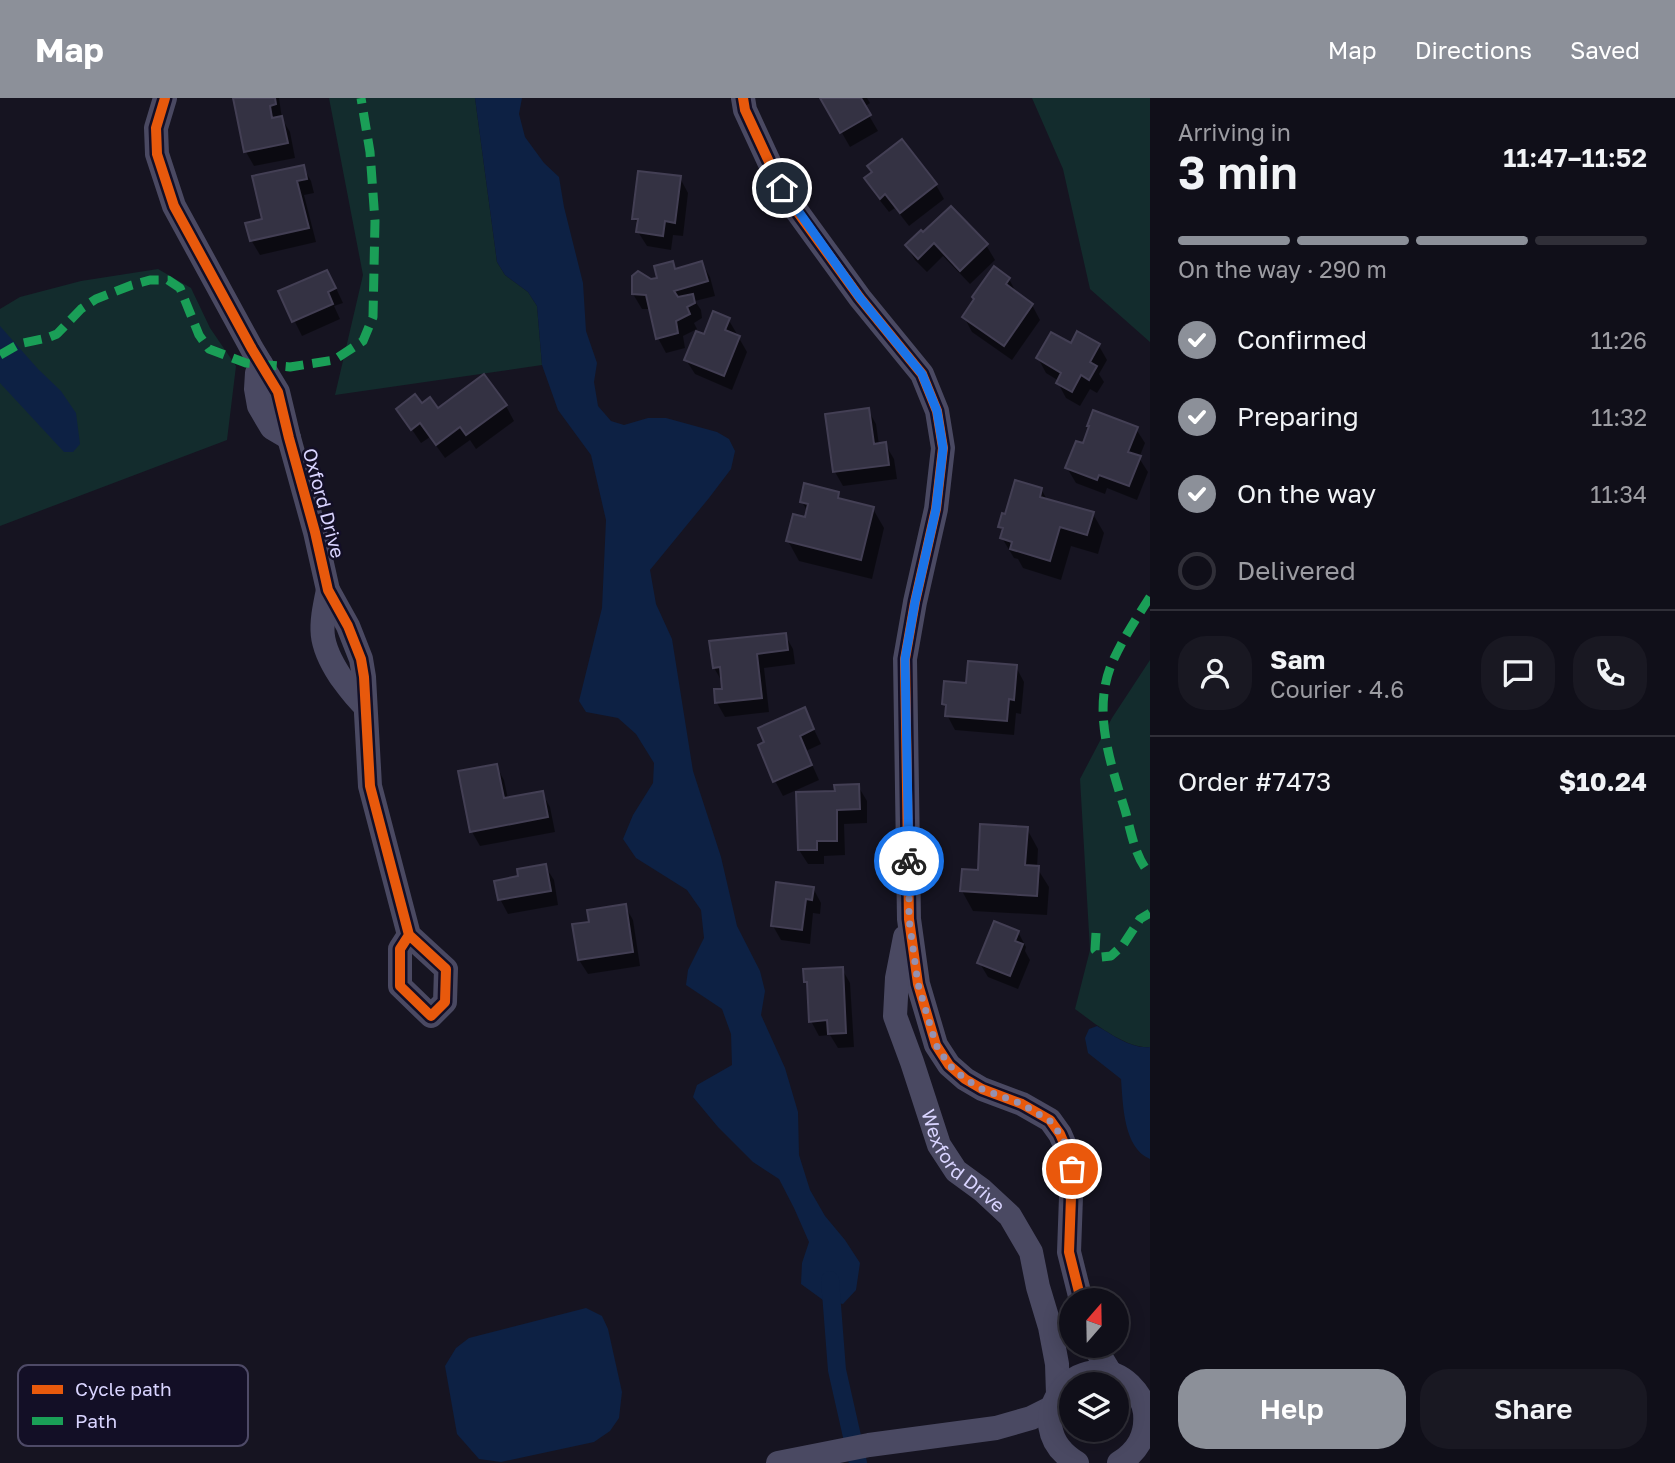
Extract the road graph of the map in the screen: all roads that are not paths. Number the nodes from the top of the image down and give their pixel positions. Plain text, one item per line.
1 (165, 98) edge
2 (743, 98) edge
3 (909, 919) junction
4 (409, 935) dead end
5 (1078, 1288) edge
6 (1107, 1358) edge
7 (1122, 1372) edge
8 (1129, 1378) edge
9 (1059, 1395) edge
10 (1054, 1401) junction
11 (996, 1428) junction
12 (1137, 1442) edge
13 (1057, 1444) junction
14 (812, 1460) edge
15 (778, 1463) edge
16 (1077, 1463) edge

1 - 4 street, Oxford Drive
2 - 3 street, Wexford Drive
3 - 5 street, Wexford Drive
3 - 10 street, Wexford Drive
6 - 7 street
8 - 12 street
9 - 10 street
10 - 11 street
10 - 13 street, Wexford Drive
11 - 13 street
11 - 14 street
13 - 16 street
14 - 15 street

